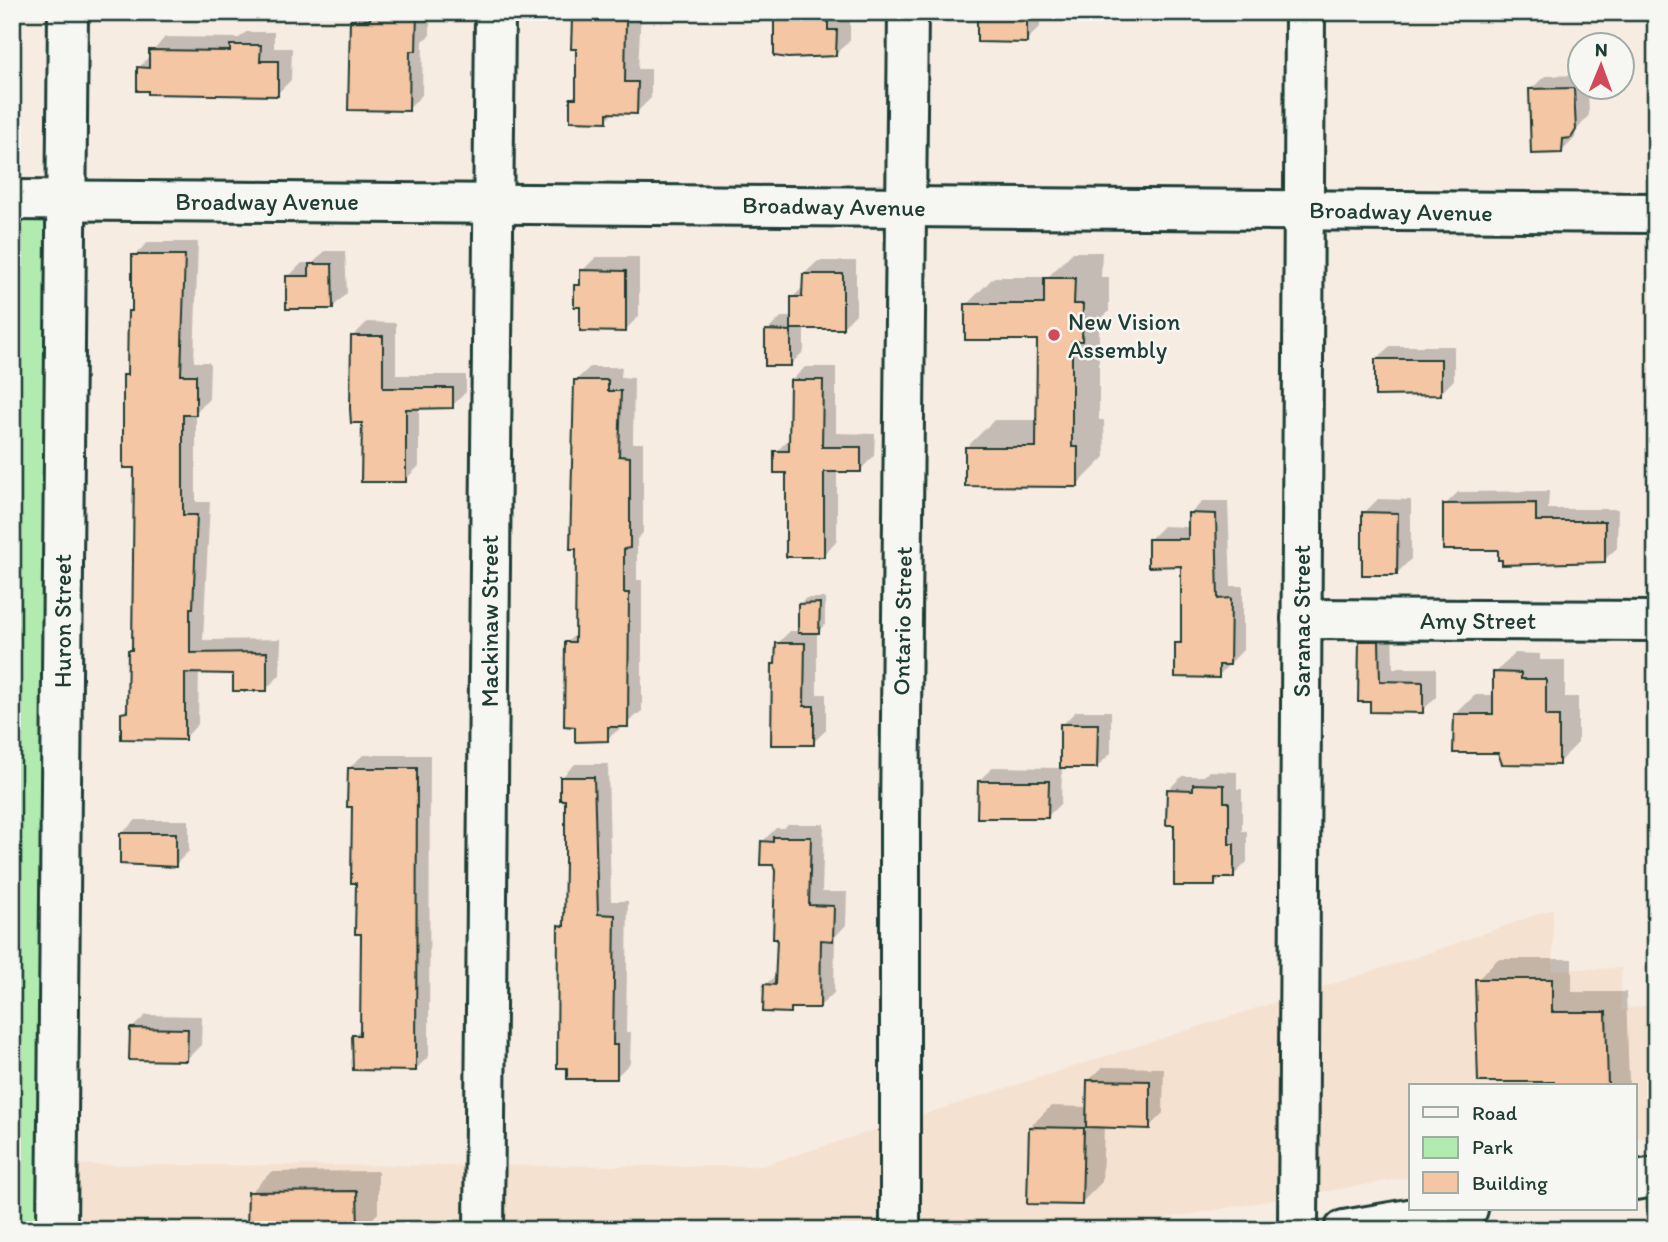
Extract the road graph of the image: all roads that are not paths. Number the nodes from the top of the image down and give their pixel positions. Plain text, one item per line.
1 (68, 12) edge
2 (495, 12) edge
3 (908, 12) edge
4 (1306, 12) edge
5 (12, 200) edge
6 (66, 200) junction
7 (493, 202) junction
8 (906, 207) junction
9 (1304, 210) junction
10 (1656, 213) edge
11 (1301, 620) junction
12 (1656, 621) edge
13 (1656, 1177) edge
14 (1636, 1181) edge
15 (1462, 1210) edge
16 (57, 1230) edge
17 (484, 1230) edge
18 (900, 1230) edge
19 (1298, 1230) edge
20 (1344, 1230) edge

1 - 6 street, Huron Street
2 - 7 street, Mackinaw Street
3 - 8 street, Ontario Street
4 - 9 street, Saranac Street
5 - 6 street, Broadway Avenue
6 - 7 street, Broadway Avenue
6 - 16 street, Huron Street
7 - 8 street, Broadway Avenue
7 - 17 street, Mackinaw Street
8 - 9 street, Broadway Avenue
8 - 18 street, Ontario Street
9 - 10 street, Broadway Avenue
9 - 11 street, Saranac Street
11 - 12 street, Amy Street
11 - 19 street, Saranac Street
13 - 14 street
15 - 20 street

